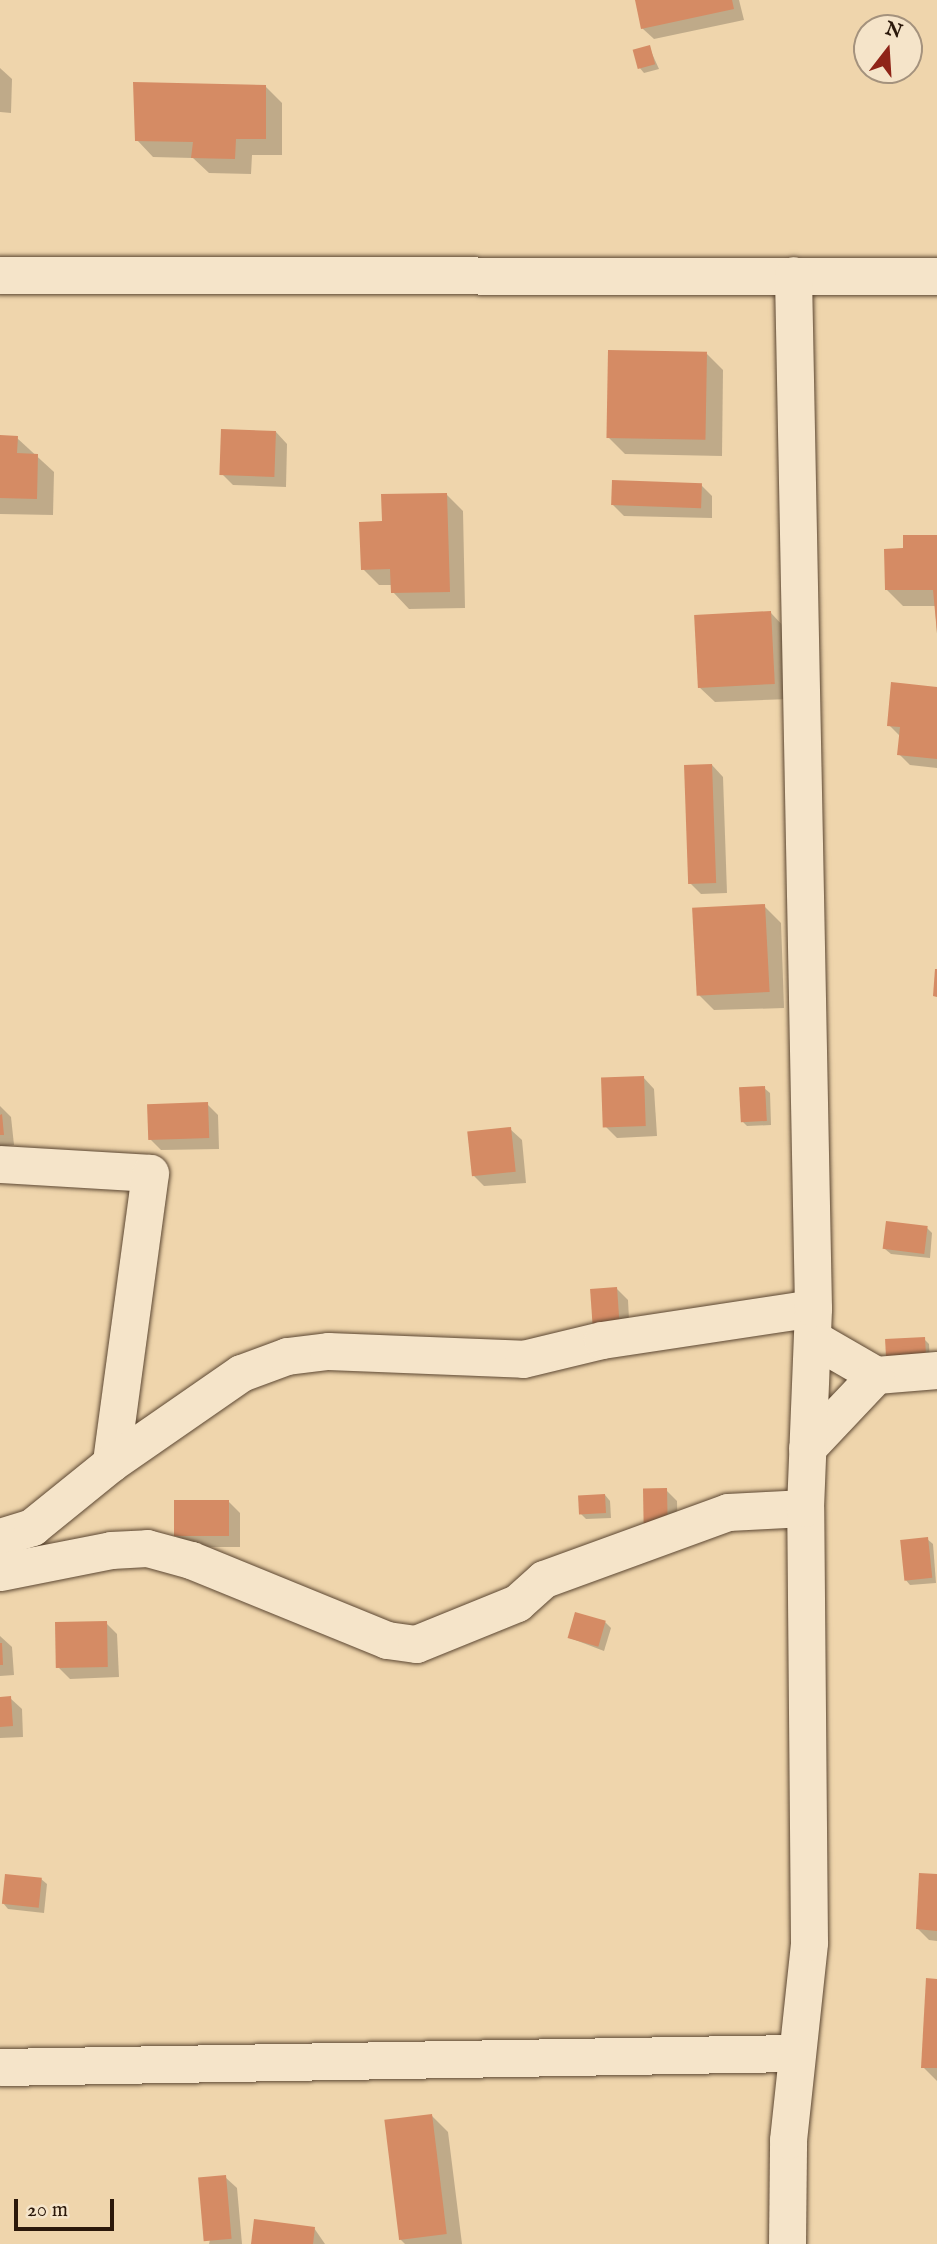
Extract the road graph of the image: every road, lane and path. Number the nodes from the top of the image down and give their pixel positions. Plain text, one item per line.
1 (0, 275) edge
2 (793, 275) junction
3 (937, 276) edge
4 (0, 1164) edge
5 (812, 1323) junction
6 (937, 1370) edge
7 (876, 1375) junction
8 (807, 1448) junction
9 (111, 1463) junction
10 (805, 1508) junction
11 (0, 1537) edge
12 (0, 1572) edge
13 (796, 2053) junction
14 (0, 2067) edge
15 (787, 2244) edge

1 - 2 street
2 - 3 street
2 - 5 street
4 - 9 street
5 - 7 street
5 - 8 street
5 - 9 street
6 - 7 street
7 - 8 street
8 - 10 street
9 - 11 street
10 - 12 street
10 - 13 street
13 - 14 street
13 - 15 street

